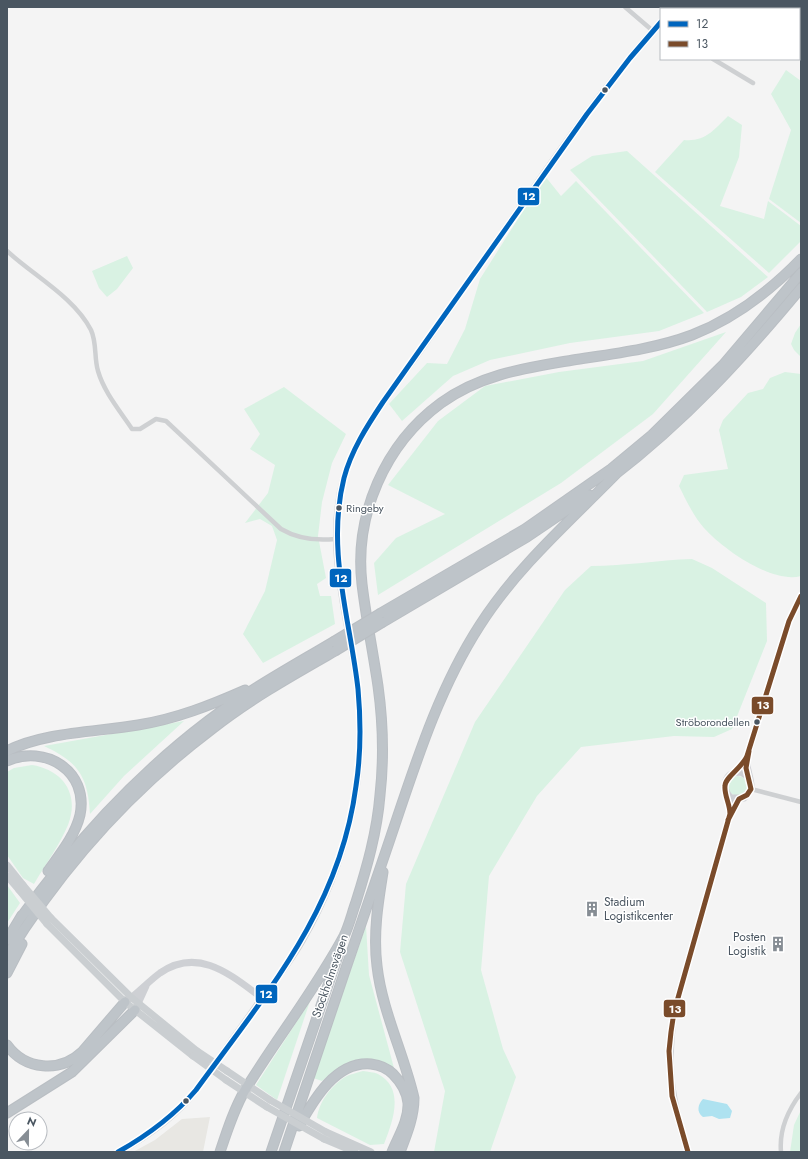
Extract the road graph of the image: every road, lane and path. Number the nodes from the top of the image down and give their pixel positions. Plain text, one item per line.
1 (625, 7) edge
2 (658, 27) edge
3 (715, 60) edge
4 (753, 83) dead end
5 (7, 251) edge
6 (801, 260) edge
7 (801, 273) edge
8 (801, 288) edge
9 (801, 292) edge
10 (793, 298) junction
11 (617, 473) junction
12 (335, 539) junction
13 (801, 596) edge
14 (382, 618) junction
15 (334, 646) junction
16 (274, 677) junction
17 (7, 751) edge
18 (748, 754) junction
19 (7, 761) edge
20 (736, 772) junction
21 (749, 777) junction
22 (751, 789) junction
23 (728, 795) junction
24 (739, 799) junction
25 (801, 802) edge
26 (730, 814) junction
27 (388, 845) junction
28 (7, 866) edge
29 (7, 876) edge
30 (57, 883) junction
31 (21, 888) junction
32 (19, 920) junction
33 (345, 934) junction
34 (7, 940) edge
35 (7, 956) edge
36 (7, 973) edge
37 (147, 984) junction
38 (262, 998) junction
39 (129, 1000) junction
40 (136, 1007) junction
41 (7, 1045) edge
42 (195, 1054) junction
43 (246, 1089) junction
44 (801, 1093) edge
45 (7, 1113) edge
46 (325, 1135) junction
47 (118, 1152) edge
48 (220, 1152) edge
49 (271, 1152) edge
50 (284, 1152) edge
51 (287, 1152) edge
52 (355, 1152) edge
53 (371, 1152) edge
54 (392, 1152) edge
55 (400, 1152) edge
56 (688, 1152) edge
57 (781, 1152) edge

1 - 2 street
2 - 12 street
3 - 4 street
5 - 12 street
6 - 33 highway
7 - 14 highway
8 - 10 highway
9 - 10 highway
10 - 11 highway
11 - 14 highway
11 - 27 highway, Stockholmsvägen
12 - 38 street
13 - 18 street
14 - 15 highway, bridge
15 - 16 highway
15 - 30 highway
16 - 17 highway
16 - 32 highway
18 - 20 street
18 - 21 street
19 - 32 highway
20 - 21 street
20 - 23 street
21 - 22 street
22 - 24 street
22 - 25 street
23 - 24 street
23 - 26 street
24 - 26 street
26 - 56 street
27 - 50 highway, Stockholmsvägen
27 - 55 highway
28 - 31 main road
29 - 31 main road
30 - 35 highway
30 - 36 highway
31 - 39 main road, bridge
32 - 34 highway
33 - 43 highway
33 - 49 highway, Stockholmsvägen
37 - 38 street
37 - 39 street
37 - 40 street
38 - 47 street
39 - 40 main road
39 - 41 highway
40 - 42 main road
40 - 45 highway
42 - 43 main road, bridge
42 - 43 main road, bridge
43 - 46 main road, bridge
43 - 48 highway
44 - 57 street
46 - 52 main road
46 - 53 main road
51 - 54 highway

